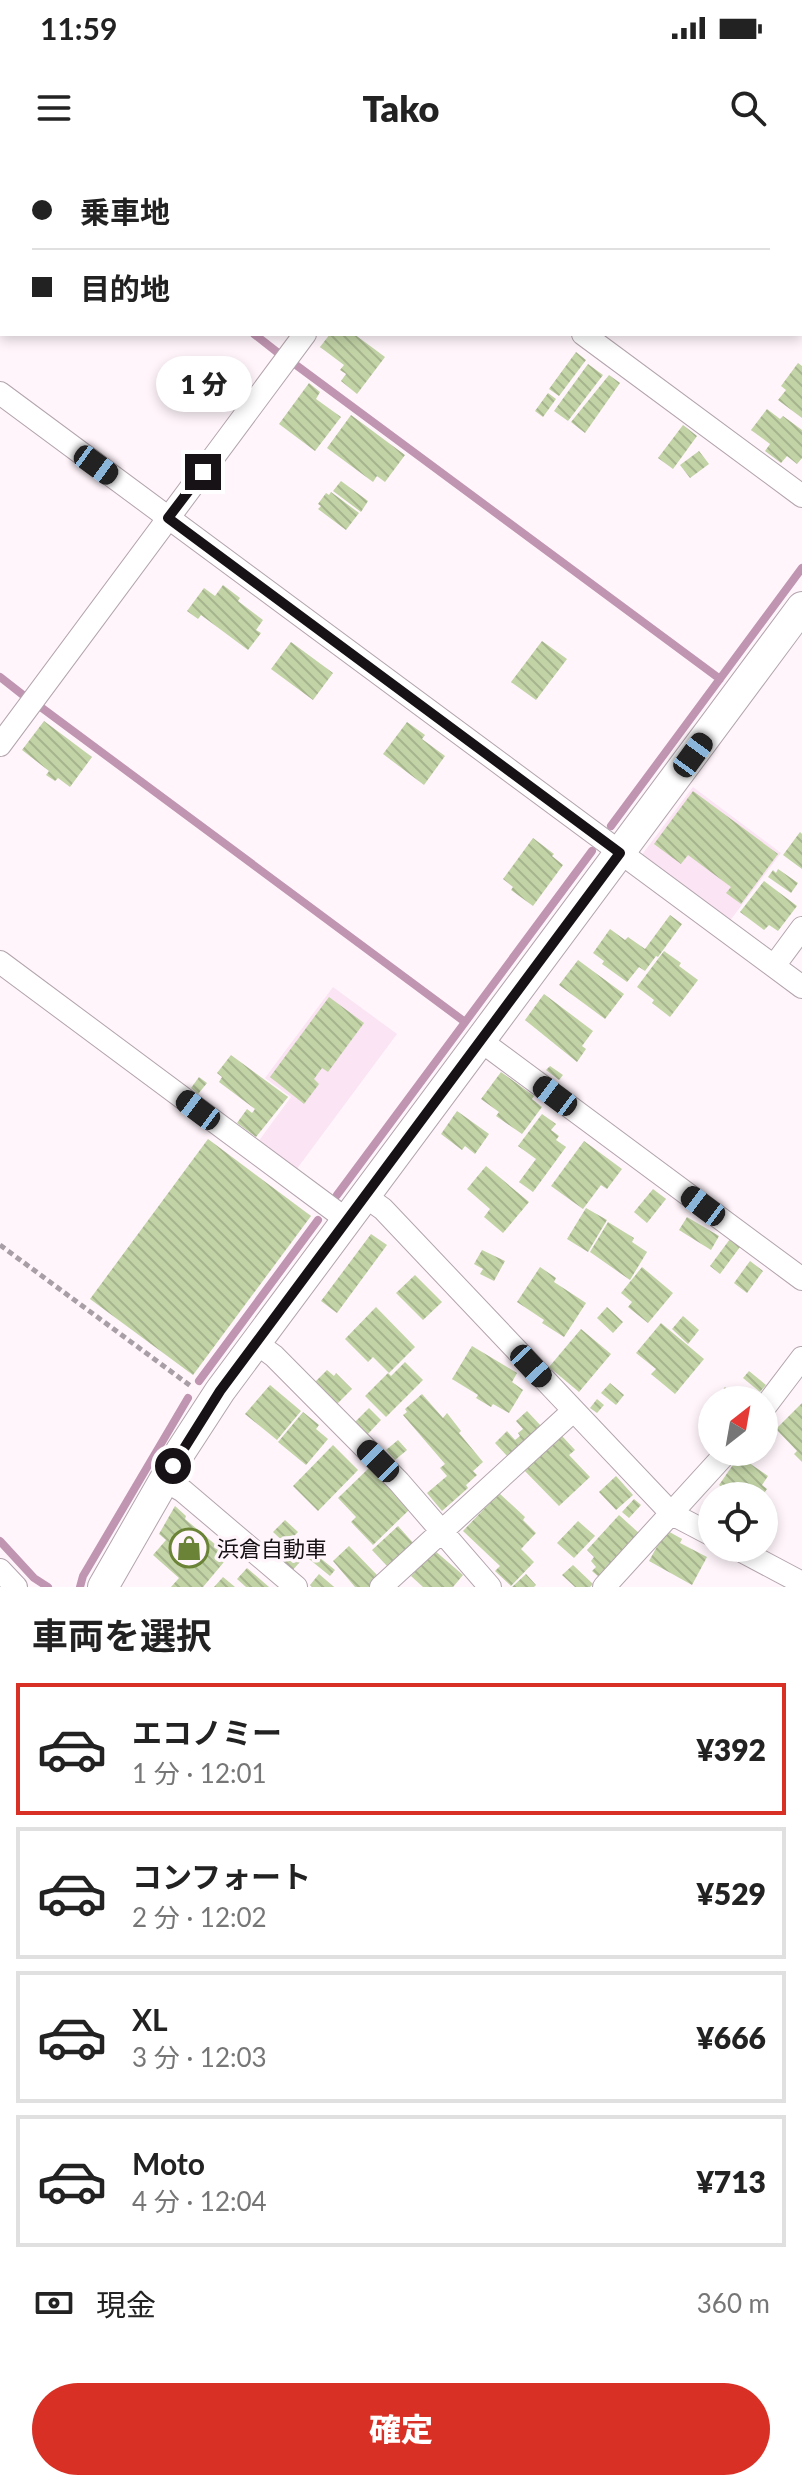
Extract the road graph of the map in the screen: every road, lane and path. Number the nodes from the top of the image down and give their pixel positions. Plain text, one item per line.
1 (304, 336) edge
2 (586, 336) edge
3 (0, 393) edge
4 (802, 496) edge
5 (168, 518) junction
6 (802, 607) edge
7 (0, 745) edge
8 (620, 853) junction
9 (802, 928) edge
10 (0, 962) edge
11 (774, 966) junction
12 (802, 987) edge
13 (481, 1041) junction
14 (365, 1196) junction
15 (347, 1220) junction
16 (0, 1245) edge
17 (802, 1279) edge
18 (256, 1343) junction
19 (802, 1358) edge
20 (778, 1390) edge
21 (212, 1403) junction
22 (573, 1411) junction
23 (715, 1466) edge
24 (164, 1480) junction
25 (672, 1514) junction
26 (698, 1528) edge
27 (441, 1531) junction
28 (762, 1562) edge
29 (0, 1570) edge
30 (802, 1583) edge
31 (16, 1587) edge
32 (103, 1587) edge
33 (296, 1587) edge
34 (381, 1587) edge
35 (490, 1587) edge
36 (604, 1587) edge

1 - 5 street
2 - 4 street
3 - 5 street
5 - 7 street
5 - 8 street
6 - 8 street
8 - 11 street
8 - 13 street
9 - 11 street
10 - 15 street
11 - 12 street
13 - 14 street
13 - 17 street
14 - 15 street
14 - 22 street
15 - 18 street
16 - 21 path
18 - 21 street
18 - 27 street
19 - 20 street
21 - 24 street
22 - 25 street
22 - 27 street
23 - 25 street
24 - 32 street
24 - 33 street
25 - 26 street
25 - 36 street
27 - 34 street
27 - 35 street
28 - 30 street
29 - 31 street

